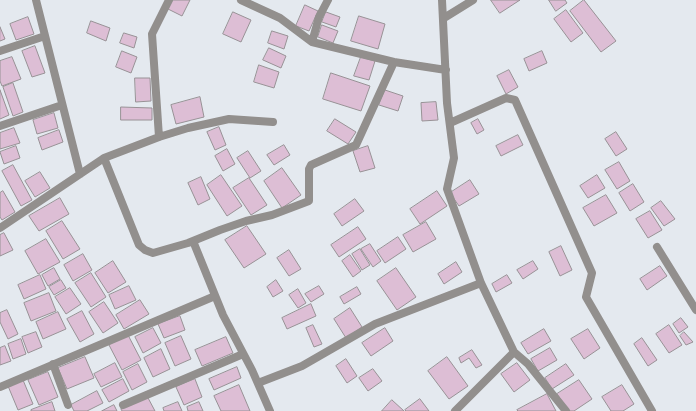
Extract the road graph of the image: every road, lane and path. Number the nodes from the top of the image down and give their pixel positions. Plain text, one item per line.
1 (36, 0) edge
2 (169, 0) edge
3 (241, 0) edge
4 (328, 0) edge
5 (442, 0) edge
6 (473, 0) edge
7 (444, 18) junction
8 (44, 36) junction
9 (312, 42) junction
10 (0, 51) edge
11 (394, 62) junction
12 (446, 70) junction
13 (62, 106) junction
14 (273, 122) dead end
15 (450, 123) junction
16 (0, 126) edge
17 (159, 137) junction
18 (104, 158) junction
19 (80, 174) junction
20 (0, 228) edge
21 (193, 241) junction
22 (657, 247) dead end
23 (481, 283) junction
24 (215, 296) junction
25 (696, 310) edge
26 (514, 352) junction
27 (243, 354) junction
28 (53, 364) junction
29 (258, 383) junction
30 (0, 387) edge
31 (68, 405) dead end
32 (123, 405) dead end
33 (269, 411) edge
34 (455, 411) edge
35 (566, 411) edge
36 (652, 411) edge

1 - 8 street
2 - 17 street
3 - 9 street
4 - 9 street
5 - 7 street
6 - 7 street
7 - 12 street
8 - 10 street
8 - 13 street
9 - 11 street
11 - 12 street
11 - 21 street
12 - 15 street
13 - 16 street
13 - 19 street
14 - 17 street
15 - 23 street
15 - 36 street
17 - 18 street
18 - 19 street
18 - 21 street
19 - 20 street
21 - 24 street
22 - 25 street
23 - 26 street
23 - 29 street
24 - 27 street
24 - 28 street
26 - 34 street
26 - 35 street
27 - 29 street
27 - 32 street
28 - 30 street
28 - 31 street
29 - 33 street

